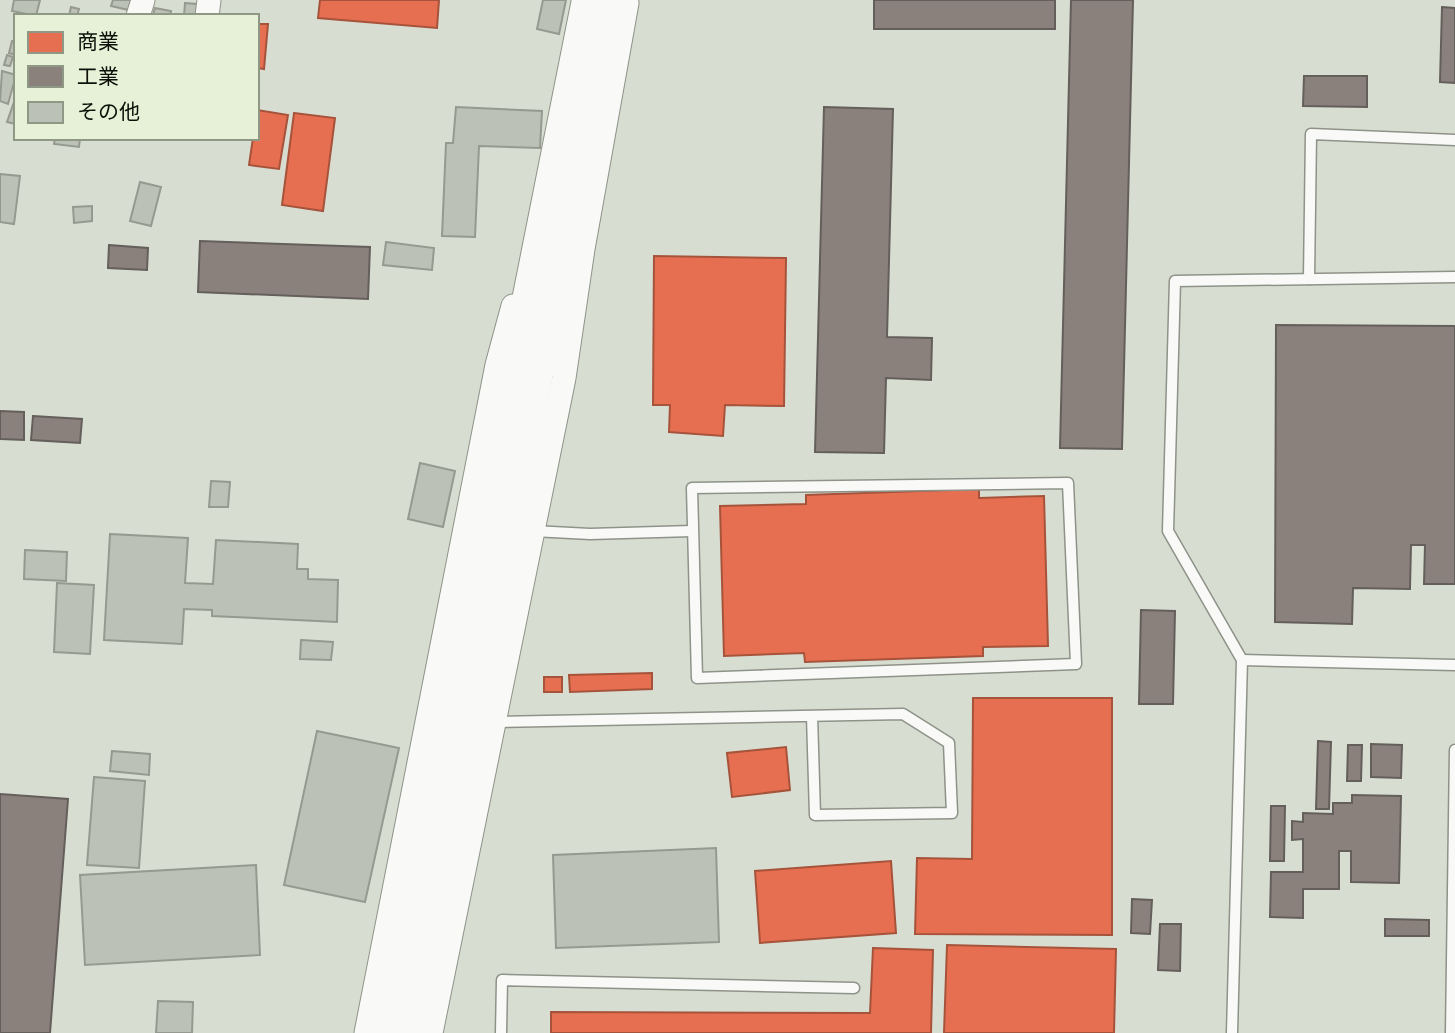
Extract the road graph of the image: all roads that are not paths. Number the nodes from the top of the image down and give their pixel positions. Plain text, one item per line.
1 (579, 0) edge
2 (588, 0) edge
3 (612, 0) edge
4 (627, 0) edge
5 (1455, 140) edge
6 (1455, 277) edge
7 (1309, 279) junction
8 (533, 531) junction
9 (692, 531) junction
10 (1242, 660) junction
11 (1455, 665) edge
12 (812, 716) junction
13 (494, 722) junction
14 (1455, 750) edge
15 (1454, 834) edge
16 (854, 988) dead end
17 (366, 1033) edge
18 (382, 1033) edge
19 (411, 1033) edge
20 (431, 1033) edge
21 (501, 1033) edge
22 (1232, 1033) edge
23 (1451, 1033) edge

1 - 17 street
2 - 18 street
3 - 19 street
4 - 8 street
5 - 7 lane
6 - 7 lane
7 - 10 lane
8 - 9 lane
8 - 13 street
9 - 9 lane
10 - 11 lane
10 - 22 lane
12 - 12 lane
12 - 13 lane
13 - 20 street
14 - 15 lane
15 - 23 lane
16 - 21 lane

